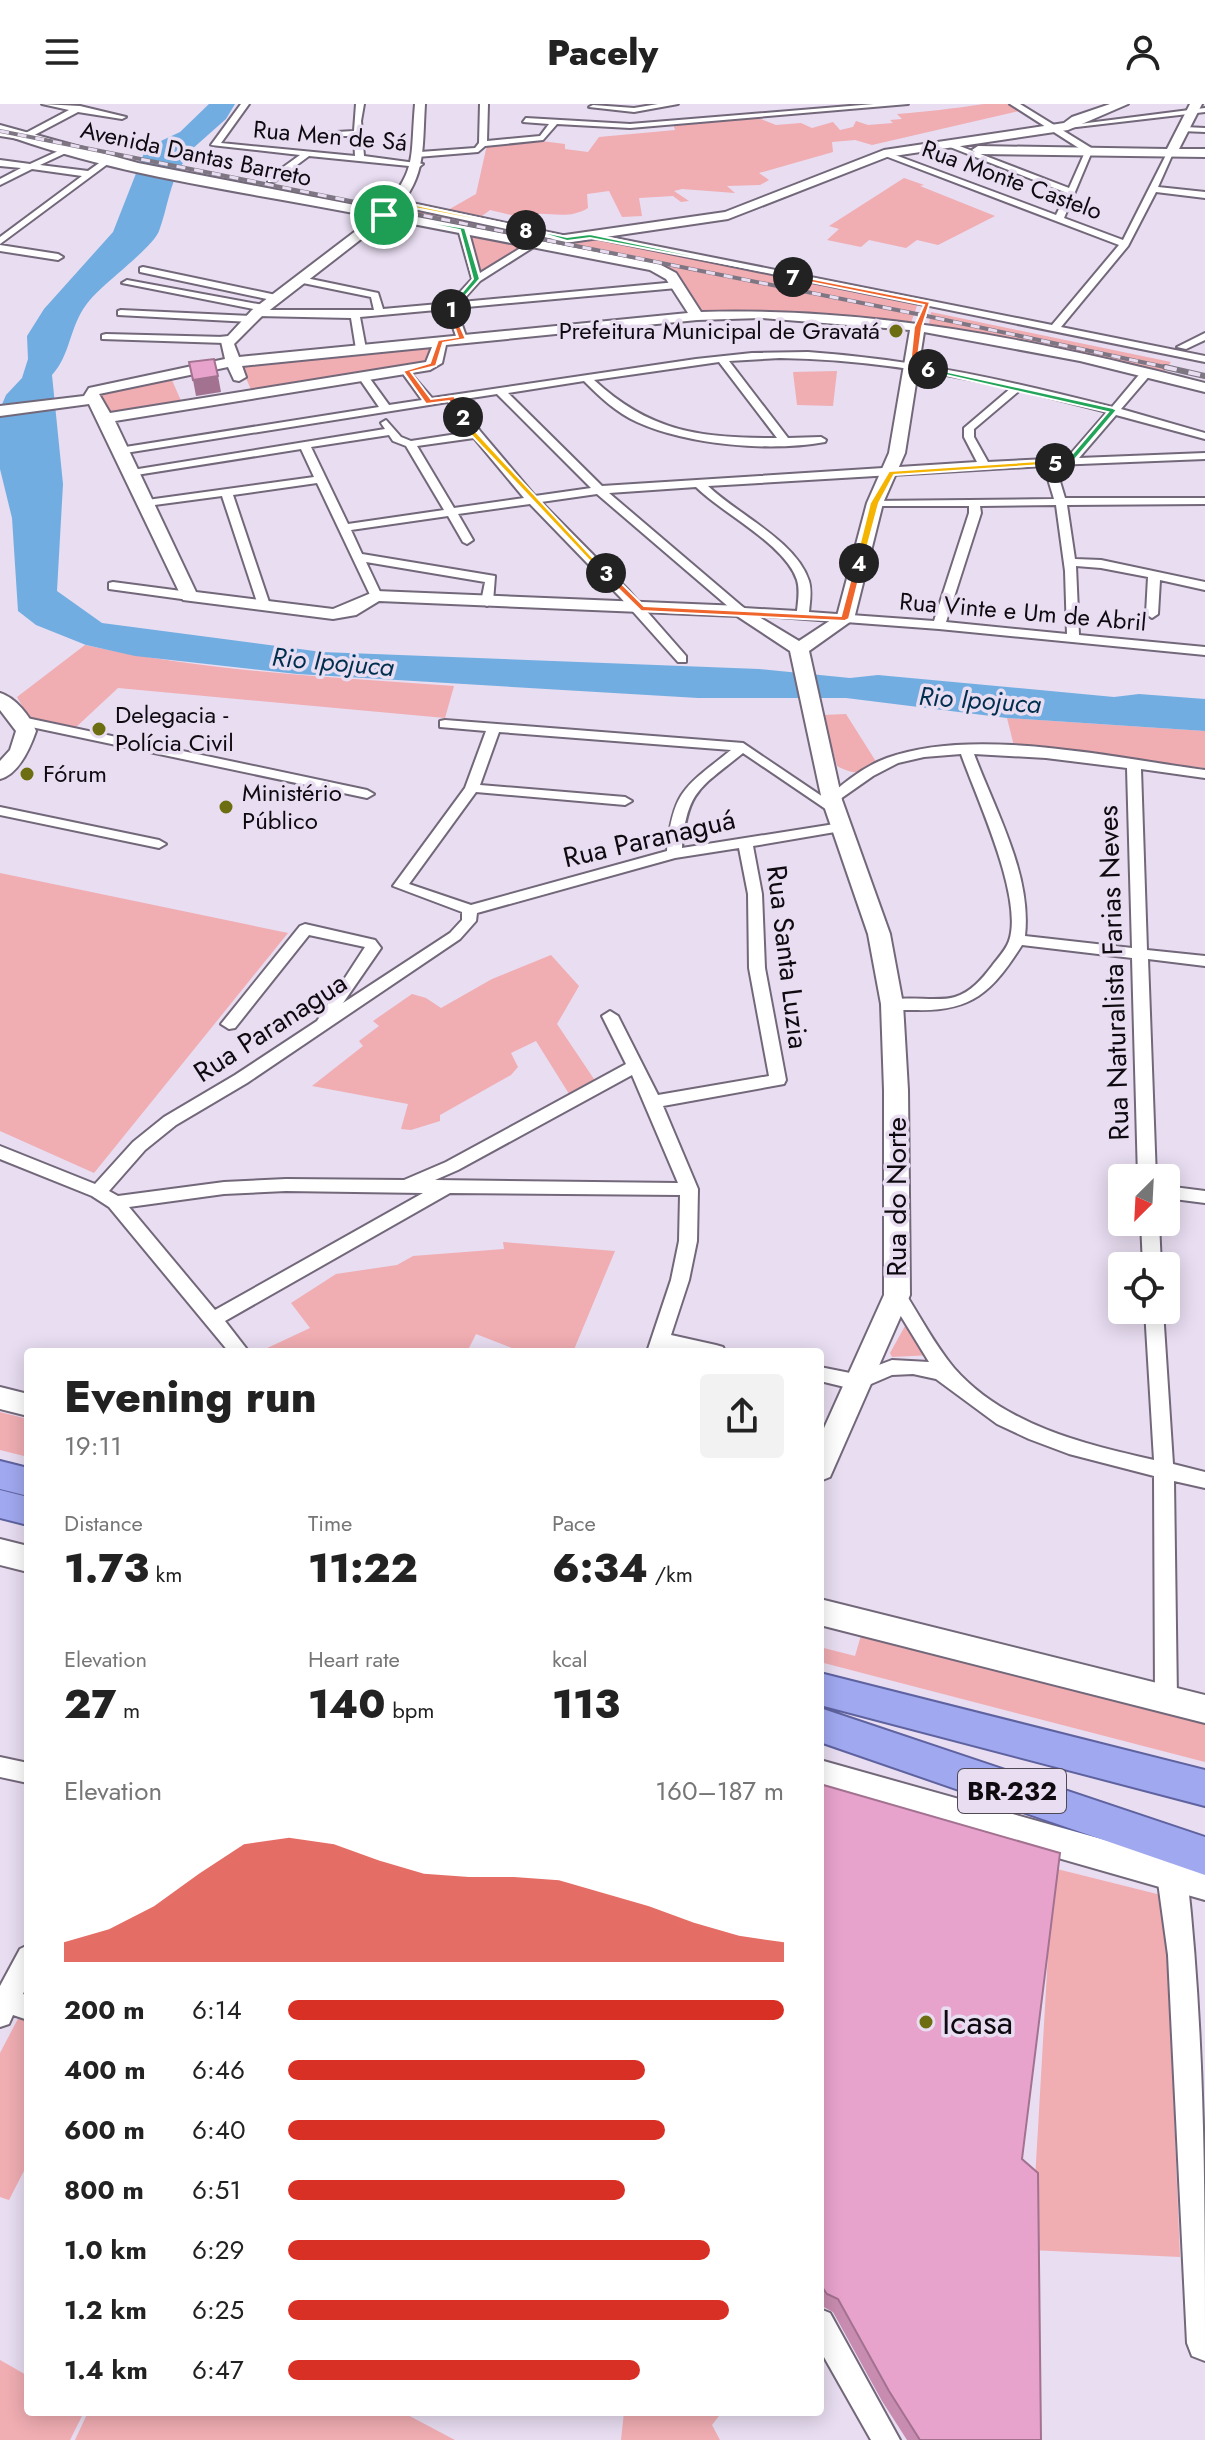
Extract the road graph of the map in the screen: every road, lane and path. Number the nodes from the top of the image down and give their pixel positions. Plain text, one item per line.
1 (46, 104) edge
2 (87, 104) edge
3 (245, 104) edge
4 (360, 104) edge
5 (420, 104) edge
6 (484, 104) edge
7 (673, 104) edge
8 (898, 104) edge
9 (1014, 104) edge
10 (1122, 104) edge
11 (595, 106) edge
12 (1199, 107) edge
13 (77, 109) junction
14 (122, 117) dead end
15 (526, 120) dead end
16 (554, 123) junction
17 (571, 124) junction
18 (1062, 127) junction
19 (1185, 129) junction
20 (1205, 130) edge
21 (0, 132) edge
22 (358, 133) junction
23 (306, 134) dead end
24 (19, 137) junction
25 (949, 146) junction
26 (480, 147) junction
27 (67, 149) junction
28 (1090, 151) junction
29 (1171, 153) junction
30 (1205, 153) edge
31 (884, 154) junction
32 (306, 155) junction
33 (419, 159) junction
34 (360, 160) junction
35 (0, 163) edge
36 (105, 163) dead end
37 (33, 167) junction
38 (89, 174) junction
39 (271, 180) dead end
40 (0, 182) edge
41 (1154, 189) junction
42 (1070, 191) junction
43 (1205, 195) edge
44 (398, 203) junction
45 (384, 215) junction
46 (1059, 219) junction
47 (463, 229) junction
48 (611, 233) junction
49 (590, 236) junction
50 (567, 239) junction
51 (0, 241) edge
52 (535, 243) junction
53 (1125, 244) junction
54 (0, 248) edge
55 (694, 254) junction
56 (58, 257) dead end
57 (143, 270) dead end
58 (477, 279) junction
59 (301, 280) junction
60 (127, 283) dead end
61 (557, 283) dead end
62 (677, 285) junction
63 (276, 298) junction
64 (535, 299) junction
65 (930, 300) junction
66 (451, 308) junction
67 (121, 313) dead end
68 (257, 313) junction
69 (379, 313) junction
70 (355, 315) junction
71 (697, 316) junction
72 (1058, 325) junction
73 (918, 327) junction
74 (1205, 336) edge
75 (106, 337) dead end
76 (462, 339) junction
77 (225, 340) junction
78 (440, 342) junction
79 (1150, 344) junction
80 (1182, 347) junction
81 (361, 349) junction
82 (1205, 352) edge
83 (722, 359) junction
84 (1205, 359) edge
85 (914, 361) junction
86 (233, 362) junction
87 (406, 371) junction
88 (1147, 372) junction
89 (364, 378) junction
90 (586, 378) junction
91 (1205, 388) edge
92 (1016, 389) junction
93 (499, 390) junction
94 (246, 395) junction
95 (451, 398) junction
96 (86, 400) junction
97 (429, 402) junction
98 (382, 410) junction
99 (1113, 410) junction
100 (0, 411) edge
101 (106, 418) junction
102 (392, 431) junction
103 (232, 435) junction
104 (474, 435) junction
105 (1205, 436) edge
106 (821, 440) dead end
107 (785, 441) junction
108 (410, 444) junction
109 (305, 445) junction
110 (119, 451) junction
111 (243, 455) junction
112 (1205, 456) edge
113 (1070, 462) junction
114 (1049, 463) junction
115 (984, 465) junction
116 (130, 473) junction
117 (891, 473) junction
118 (322, 479) junction
119 (699, 484) junction
120 (599, 490) junction
121 (226, 492) junction
122 (535, 499) junction
123 (1205, 501) edge
124 (147, 503) junction
125 (875, 503) junction
126 (974, 503) junction
127 (1063, 504) junction
128 (452, 511) junction
129 (344, 528) junction
130 (467, 540) dead end
131 (360, 557) junction
132 (1071, 562) junction
133 (1155, 580) junction
134 (113, 586) dead end
135 (1205, 586) edge
136 (1205, 595) edge
137 (189, 596) junction
138 (376, 596) junction
139 (487, 602) junction
140 (264, 605) junction
141 (641, 609) junction
142 (741, 611) junction
143 (1152, 614) dead end
144 (803, 616) junction
145 (845, 619) junction
146 (939, 625) junction
147 (1073, 638) junction
148 (799, 649) junction
149 (1205, 651) edge
150 (682, 659) dead end
151 (0, 699) edge
152 (22, 721) junction
153 (445, 724) dead end
154 (494, 728) junction
155 (743, 747) junction
156 (966, 750) junction
157 (1134, 766) junction
158 (0, 773) edge
159 (1205, 774) edge
160 (472, 788) junction
161 (367, 794) dead end
162 (625, 801) dead end
163 (0, 811) edge
164 (836, 813) junction
165 (745, 841) junction
166 (159, 844) dead end
167 (674, 854) junction
168 (470, 910) junction
169 (1017, 940) junction
170 (1141, 955) junction
171 (1205, 961) edge
172 (892, 1004) junction
173 (610, 1016) dead end
174 (229, 1024) dead end
175 (321, 1026) junction
176 (634, 1067) junction
177 (653, 1102) junction
178 (0, 1152) edge
179 (1147, 1164) edge
180 (407, 1185) junction
181 (445, 1188) junction
182 (689, 1189) junction
183 (98, 1192) junction
184 (1180, 1194) edge
185 (1205, 1197) edge
186 (115, 1203) junction
187 (897, 1295) junction
188 (214, 1319) junction
189 (1155, 1324) edge
190 (658, 1346) edge
191 (237, 1348) edge
192 (824, 1375) edge
193 (951, 1376) junction
194 (857, 1382) junction
195 (0, 1398) edge
196 (24, 1404) edge
197 (824, 1460) edge
198 (1164, 1470) junction
199 (0, 1475) edge
200 (1205, 1480) edge
201 (24, 1481) edge
202 (0, 1504) edge
203 (24, 1510) edge
204 (0, 1552) edge
205 (24, 1558) edge
206 (824, 1613) edge
207 (824, 1690) edge
208 (1166, 1699) junction
209 (1205, 1709) edge
210 (824, 1726) edge
211 (0, 1767) edge
212 (24, 1772) edge
213 (824, 1776) edge
214 (1205, 1788) edge
215 (1205, 1856) edge
216 (1172, 1875) junction
217 (1205, 1884) edge
218 (24, 1967) edge
219 (9, 2005) edge
220 (1198, 2128) edge
221 (824, 2330) edge
222 (1205, 2343) edge
223 (886, 2440) edge

1 - 13 street
2 - 13 street
3 - 32 street, Rua Men de Sá
4 - 22 street
5 - 33 street
6 - 26 street
7 - 11 street
8 - 17 street
9 - 18 street
10 - 18 main road
11 - 17 street
12 - 18 street
12 - 19 main road
13 - 14 street
13 - 24 street
15 - 16 street
16 - 17 street
16 - 26 street, Rua Men de Sá
18 - 25 main road
18 - 28 street
19 - 20 street
19 - 29 main road
21 - 24 main road, Avenida Dantas Barreto
22 - 23 street
22 - 34 street
24 - 27 main road, Avenida Dantas Barreto
25 - 28 main road
25 - 31 main road
25 - 42 street
26 - 33 street, Rua Men de Sá
27 - 37 street
27 - 45 main road, Avenida Dantas Barreto
28 - 29 main road
28 - 42 street
29 - 30 main road
29 - 41 street
31 - 46 street, Rua Monte Castelo
31 - 48 main road
32 - 34 street, Rua Men de Sá
32 - 39 street
33 - 34 street, Rua Men de Sá
33 - 44 street
35 - 37 street
36 - 38 street
37 - 38 street
37 - 40 street
38 - 51 street
41 - 43 street
41 - 53 street
42 - 46 street
44 - 45 street
44 - 50 street
45 - 47 main road, Avenida Dantas Barreto
45 - 59 main road
46 - 53 street, Rua Monte Castelo
47 - 52 main road, Avenida Dantas Barreto
47 - 58 street
48 - 49 main road
48 - 55 street
49 - 50 main road
49 - 55 street
50 - 52 main road
52 - 58 street
52 - 62 main road, Avenida Dantas Barreto
53 - 72 street
54 - 56 street
55 - 65 street
57 - 63 street
58 - 66 street
59 - 63 main road
59 - 69 street
60 - 68 street
61 - 64 street
62 - 64 street
62 - 71 main road
63 - 68 main road
64 - 66 street
65 - 72 street
65 - 73 street
66 - 69 street
66 - 76 street
67 - 68 street
68 - 70 street
68 - 77 main road
69 - 70 street
70 - 81 street
71 - 73 main road
71 - 76 main road
72 - 79 street
73 - 85 main road
73 - 88 main road
74 - 80 street
75 - 77 street
76 - 78 main road
77 - 86 main road
78 - 81 main road
78 - 87 main road
79 - 80 street
79 - 84 street
80 - 82 street
81 - 86 main road
83 - 85 street
83 - 90 street
83 - 107 street
85 - 92 street
85 - 117 main road
86 - 94 main road
86 - 96 main road
87 - 89 main road
87 - 97 street
88 - 91 main road
88 - 99 street
89 - 94 main road
89 - 98 street
90 - 93 street
90 - 107 street
92 - 99 street
92 - 115 street
93 - 95 street
93 - 120 street
94 - 101 main road
95 - 97 street
95 - 104 street
96 - 100 main road
96 - 101 main road
97 - 98 street
98 - 102 street
98 - 103 street
99 - 105 street
99 - 113 street
101 - 110 main road
102 - 108 street
102 - 109 street
103 - 110 street
103 - 111 street
104 - 108 street
104 - 122 street
106 - 107 street
108 - 128 street
109 - 111 street
109 - 118 street
110 - 116 main road
111 - 116 street
112 - 113 street
113 - 114 street
114 - 115 street
114 - 127 street
115 - 117 street
116 - 124 main road
117 - 119 street
117 - 125 main road
118 - 121 street
118 - 129 street
119 - 120 street
119 - 144 street
120 - 122 street
120 - 142 street
121 - 124 street
121 - 140 street
122 - 128 street
122 - 141 street
123 - 127 street
124 - 137 main road
125 - 126 street
125 - 145 main road
126 - 127 street
126 - 146 street
127 - 132 street
128 - 129 street
128 - 130 street
129 - 131 street
131 - 138 street
131 - 139 street
132 - 133 street
132 - 147 street
133 - 135 street
133 - 136 street
133 - 143 street
134 - 137 street
137 - 140 main road
138 - 139 main road
138 - 140 main road
139 - 141 main road
141 - 142 main road
141 - 150 street
142 - 144 street, Rua Vinte e Um de Abril
142 - 148 main road
144 - 145 street, Rua Vinte e Um de Abril
145 - 146 street, Rua Vinte e Um de Abril
145 - 148 main road
146 - 147 street, Rua Vinte e Um de Abril
147 - 149 street, Rua Vinte e Um de Abril
148 - 164 main road, Rua do Norte
151 - 152 main road
152 - 158 main road
152 - 161 street
153 - 154 street
154 - 155 street
154 - 160 street
155 - 164 street
155 - 167 street
156 - 157 street
156 - 164 street
156 - 169 street
157 - 159 street
157 - 170 street, Rua Naturalista Farias Neves
160 - 162 street
160 - 168 street
163 - 166 street
164 - 165 street, Rua Paranaguá
164 - 172 main road, Rua do Norte
165 - 167 street, Rua Paranaguá
165 - 177 street, Rua Santa Luzia
167 - 168 street, Rua Paranaguá
168 - 175 street, Rua Paranagua
169 - 170 street
169 - 172 street
170 - 171 street
170 - 179 street, Rua Naturalista Farias Neves
172 - 187 main road, Rua do Norte
173 - 176 street
174 - 175 street
175 - 183 street, Rua Paranagua
176 - 177 street
176 - 180 street
177 - 182 street
178 - 183 street
180 - 181 street
180 - 186 street
181 - 182 street
181 - 188 street
182 - 190 street
183 - 186 street
184 - 185 street
186 - 188 street
187 - 193 street
187 - 194 main road, Rua do Norte
188 - 191 street
189 - 198 street
192 - 194 street
193 - 194 street
193 - 198 street
194 - 197 main road, Rua do Norte
195 - 196 main road
198 - 200 street
198 - 208 street
199 - 201 highway
202 - 203 highway
204 - 205 main road
206 - 208 main road
207 - 214 highway, BR-232
208 - 209 main road
210 - 215 highway, BR-232
211 - 212 street
213 - 216 main road
216 - 217 main road
216 - 220 street
218 - 219 street
220 - 222 street
221 - 223 street

